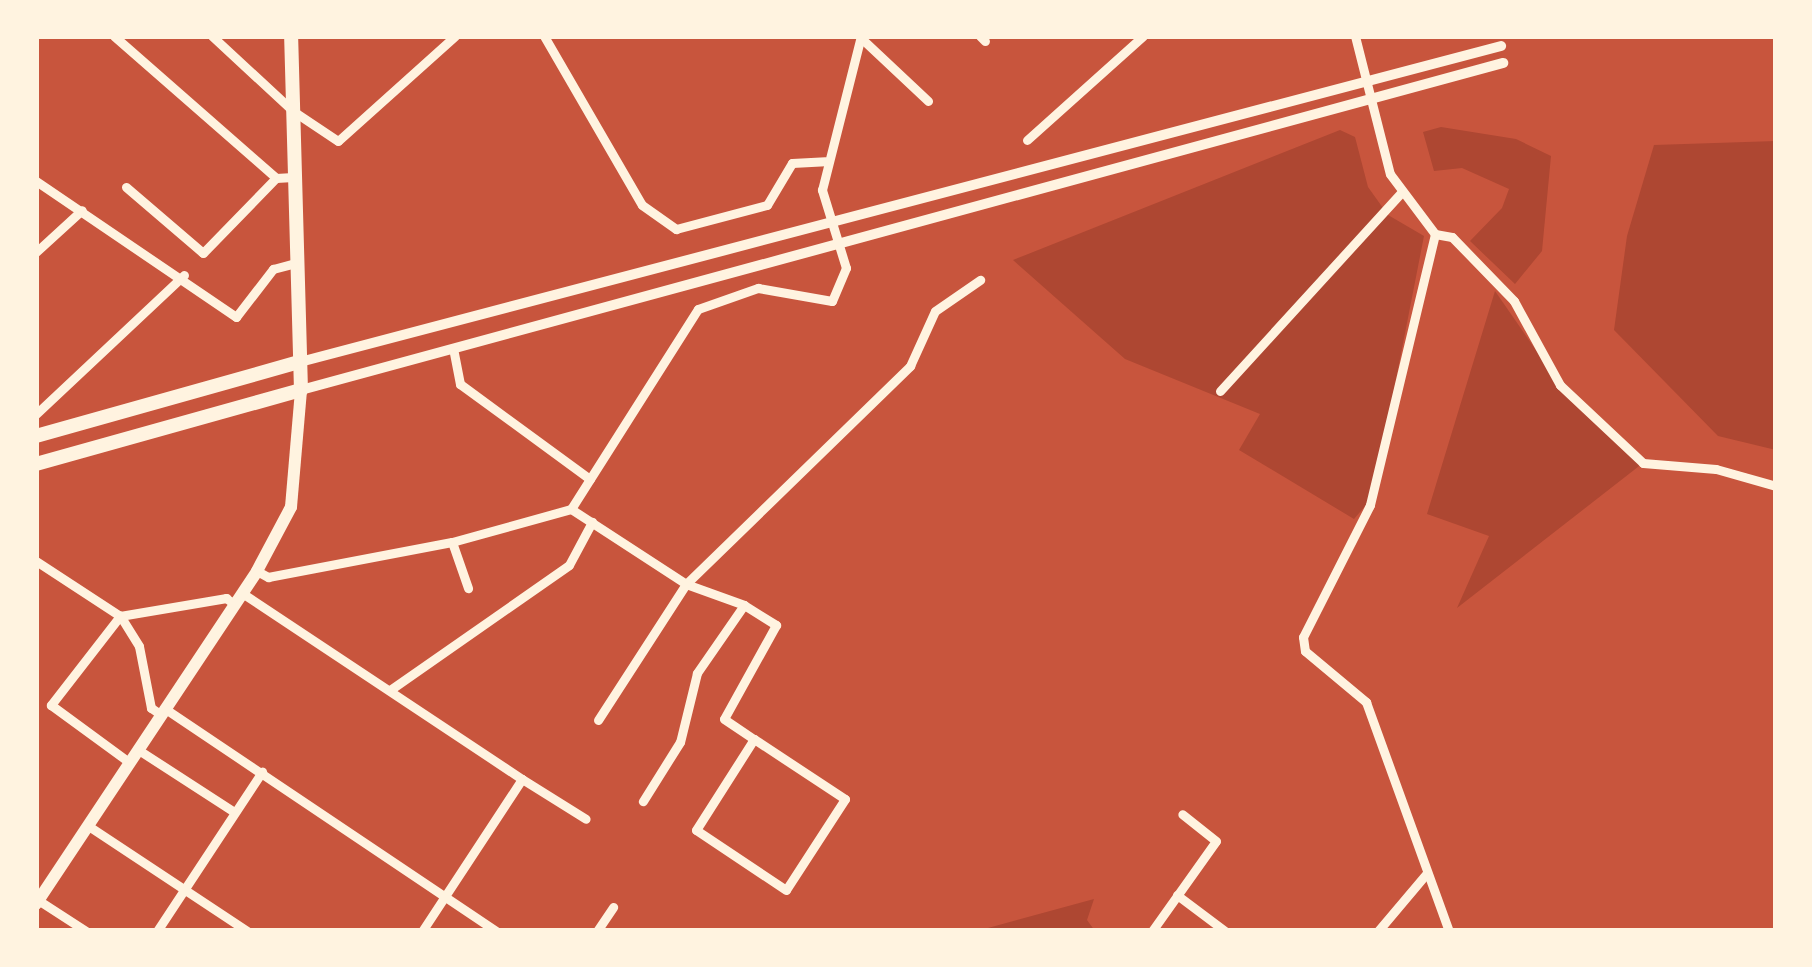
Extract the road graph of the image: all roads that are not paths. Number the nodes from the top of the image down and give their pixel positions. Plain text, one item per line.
1 (114, 36) edge
2 (212, 36) edge
3 (291, 36) edge
4 (455, 36) edge
5 (544, 36) edge
6 (1143, 36) edge
7 (1355, 36) edge
8 (861, 37) edge
9 (1502, 46) dead end
10 (1503, 63) dead end
11 (1367, 83) junction
12 (1371, 99) junction
13 (928, 101) dead end
14 (293, 111) junction
15 (1027, 140) dead end
16 (825, 160) junction
17 (293, 177) junction
18 (276, 178) junction
19 (36, 181) edge
20 (126, 188) dead end
21 (1401, 193) junction
22 (82, 210) junction
23 (830, 224) junction
24 (1436, 234) junction
25 (834, 244) junction
26 (36, 252) edge
27 (292, 264) junction
28 (184, 275) junction
29 (980, 280) dead end
30 (453, 348) junction
31 (300, 362) junction
32 (301, 390) junction
33 (1220, 391) dead end
34 (36, 414) edge
35 (36, 436) edge
36 (36, 464) edge
37 (590, 479) junction
38 (1776, 486) edge
39 (571, 509) junction
40 (592, 522) junction
41 (452, 542) junction
42 (36, 561) edge
43 (257, 571) junction
44 (686, 584) junction
45 (468, 588) dead end
46 (238, 599) junction
47 (744, 604) junction
48 (120, 616) junction
49 (390, 691) junction
50 (162, 711) junction
51 (598, 720) dead end
52 (754, 739) junction
53 (137, 749) junction
54 (129, 762) junction
55 (262, 772) junction
56 (522, 778) junction
57 (644, 801) dead end
58 (233, 811) junction
59 (1182, 814) dead end
60 (586, 819) dead end
61 (87, 825) junction
62 (1427, 873) junction
63 (184, 890) junction
64 (1178, 895) junction
65 (444, 896) junction
66 (37, 902) edge
67 (613, 907) dead end
68 (86, 931) edge
69 (157, 931) edge
70 (247, 931) edge
71 (422, 931) edge
72 (495, 931) edge
73 (597, 931) edge
74 (1153, 931) edge
75 (1225, 931) edge
76 (1378, 931) edge
77 (1449, 931) edge

1 - 18 street
2 - 14 street
3 - 14 main road
4 - 14 street
5 - 16 street
6 - 15 street
7 - 11 street
8 - 13 street
8 - 16 street
9 - 11 street
10 - 12 street
11 - 12 street
11 - 23 street
12 - 21 street
12 - 25 street
14 - 17 main road
16 - 23 street
17 - 18 street
17 - 27 main road
18 - 20 street
19 - 22 street
21 - 24 street
21 - 33 street
22 - 26 street
22 - 28 street
23 - 25 street
23 - 31 street
24 - 38 street
24 - 62 street
25 - 30 street
25 - 37 street
27 - 28 street
27 - 31 main road
28 - 34 street
29 - 44 street
30 - 32 street
30 - 37 street
31 - 32 main road
31 - 35 main road
32 - 36 main road
32 - 43 main road
37 - 39 street
39 - 40 street
39 - 41 street
40 - 44 street
40 - 49 street
41 - 43 street
41 - 45 street
42 - 48 street
43 - 46 main road
44 - 47 street
44 - 51 street
46 - 48 street
46 - 49 street
46 - 50 main road
47 - 52 street
47 - 57 street
48 - 50 street
48 - 54 street
49 - 56 street
50 - 53 main road
50 - 55 street
52 - 52 street
53 - 54 main road
53 - 58 street
54 - 61 main road
55 - 58 street
55 - 65 street
56 - 60 street
56 - 65 street
58 - 63 street
59 - 64 street
61 - 63 street
61 - 66 main road
62 - 76 street
62 - 77 street
63 - 69 street
63 - 70 street
64 - 74 street
64 - 75 street
65 - 71 street
65 - 72 street
66 - 68 street
67 - 73 street

